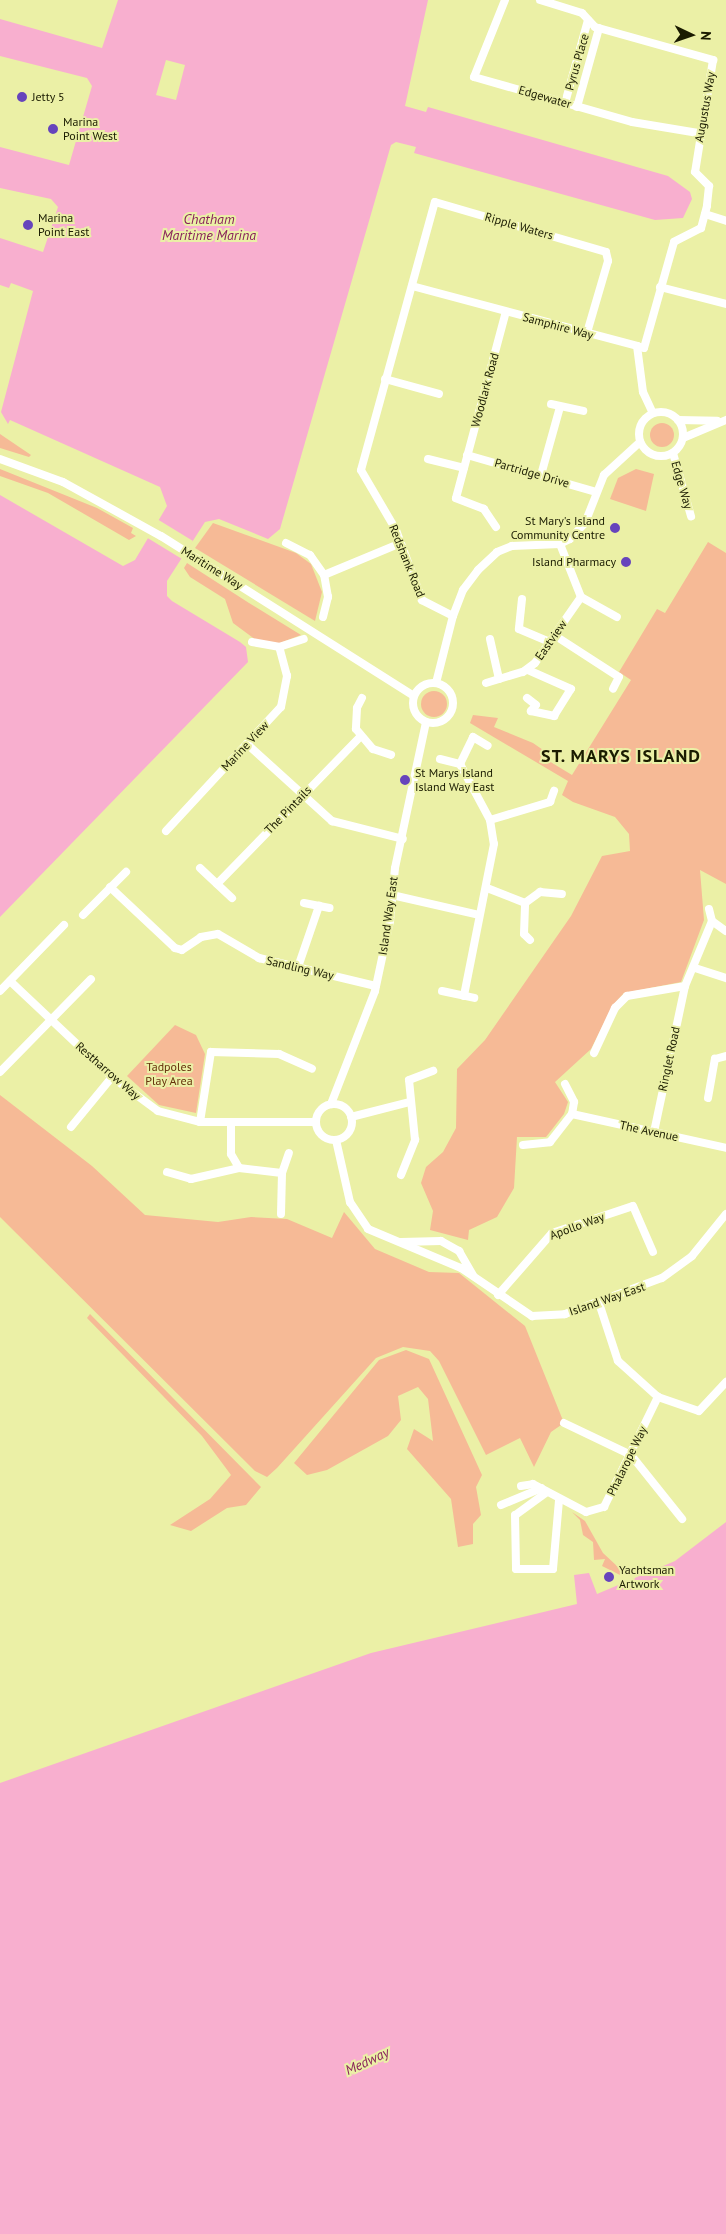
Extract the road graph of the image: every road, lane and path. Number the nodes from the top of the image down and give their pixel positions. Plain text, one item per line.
1 (505, 0) edge
2 (540, 0) edge
3 (588, 20) junction
4 (599, 28) junction
5 (565, 103) junction
6 (577, 107) junction
7 (698, 133) junction
8 (705, 214) junction
9 (726, 220) edge
10 (412, 286) junction
11 (660, 287) junction
12 (726, 304) edge
13 (506, 312) junction
14 (587, 333) junction
15 (637, 346) junction
16 (385, 379) junction
17 (439, 394) dead end
18 (551, 404) dead end
19 (560, 406) junction
20 (583, 411) dead end
21 (653, 414) junction
22 (678, 420) junction
23 (726, 420) edge
24 (717, 422) junction
25 (683, 438) junction
26 (640, 442) junction
27 (673, 453) junction
28 (467, 455) junction
29 (0, 459) edge
30 (428, 459) dead end
31 (464, 468) junction
32 (540, 475) junction
33 (596, 492) junction
34 (691, 516) dead end
35 (496, 527) dead end
36 (286, 543) dead end
37 (401, 543) junction
38 (560, 544) junction
39 (324, 575) junction
40 (581, 597) junction
41 (522, 599) dead end
42 (453, 616) junction
43 (322, 617) dead end
44 (617, 617) dead end
45 (304, 639) dead end
46 (490, 639) dead end
47 (552, 639) junction
48 (252, 642) dead end
49 (279, 647) junction
50 (528, 670) junction
51 (498, 679) junction
52 (436, 683) junction
53 (486, 683) dead end
54 (612, 689) dead end
55 (414, 696) junction
56 (362, 698) dead end
57 (527, 698) dead end
58 (554, 716) junction
59 (562, 721) dead end
60 (426, 722) junction
61 (360, 737) junction
62 (247, 744) junction
63 (488, 746) dead end
64 (391, 755) dead end
65 (440, 759) dead end
66 (460, 764) junction
67 (554, 791) dead end
68 (302, 796) junction
69 (490, 820) junction
70 (166, 831) dead end
71 (403, 839) junction
72 (200, 868) dead end
73 (126, 872) dead end
74 (217, 884) junction
75 (110, 887) junction
76 (487, 888) junction
77 (562, 894) dead end
78 (392, 895) junction
79 (232, 898) dead end
80 (304, 903) dead end
81 (526, 903) junction
82 (319, 906) junction
83 (330, 908) dead end
84 (709, 909) dead end
85 (83, 915) dead end
86 (479, 915) junction
87 (712, 922) junction
88 (64, 925) dead end
89 (726, 931) edge
90 (530, 940) dead end
91 (298, 967) junction
92 (695, 968) junction
93 (91, 978) dead end
94 (726, 978) edge
95 (10, 981) junction
96 (376, 986) junction
97 (685, 986) junction
98 (0, 991) edge
99 (442, 991) dead end
100 (464, 996) junction
101 (474, 998) dead end
102 (50, 1020) junction
103 (594, 1053) dead end
104 (726, 1056) edge
105 (312, 1069) dead end
106 (433, 1071) dead end
107 (0, 1072) edge
108 (112, 1078) junction
109 (565, 1084) dead end
110 (708, 1098) dead end
111 (410, 1102) junction
112 (330, 1104) junction
113 (572, 1114) junction
114 (351, 1118) junction
115 (200, 1122) junction
116 (315, 1122) junction
117 (231, 1124) junction
118 (71, 1127) dead end
119 (654, 1132) junction
120 (336, 1140) junction
121 (523, 1145) dead end
122 (726, 1148) edge
123 (289, 1153) dead end
124 (238, 1168) junction
125 (167, 1172) dead end
126 (282, 1173) junction
127 (401, 1175) dead end
128 (281, 1214) dead end
129 (726, 1214) edge
130 (399, 1243) junction
131 (654, 1252) dead end
132 (473, 1275) junction
133 (498, 1295) junction
134 (599, 1303) junction
135 (726, 1382) edge
136 (658, 1397) junction
137 (564, 1423) dead end
138 (631, 1455) junction
139 (521, 1486) dead end
140 (544, 1490) junction
141 (559, 1500) junction
142 (501, 1505) dead end
143 (682, 1519) dead end

1 - 5 street, Edgewater
2 - 3 street
3 - 4 street
3 - 5 street, Pyrus Place
4 - 6 street, Pyrus Place
4 - 7 street, Augustus Way
5 - 6 street, Edgewater
6 - 7 street, Edgewater
7 - 8 street, Augustus Way
8 - 9 street
8 - 11 street, Augustus Way
10 - 13 street, Samphire Way
10 - 14 street, Ripple Waters
10 - 16 street, Redshank Road
11 - 12 street
11 - 15 street, Augustus Way
13 - 14 street, Samphire Way
13 - 28 street, Woodlark Road
14 - 15 street, Samphire Way
15 - 21 street
16 - 17 street
16 - 37 street, Redshank Road
18 - 19 street
19 - 20 street
19 - 32 street
21 - 22 street
21 - 26 street
22 - 24 street
22 - 25 street
23 - 24 street
24 - 25 street
25 - 27 street
26 - 27 street
26 - 33 street
27 - 34 street, Edge Way
28 - 31 street, Woodlark Road
28 - 32 street, Partridge Drive
29 - 55 street, Maritime Way
30 - 31 street
31 - 35 street, Woodlark Road
32 - 33 street, Partridge Drive
33 - 38 street
36 - 39 street
37 - 39 street
37 - 42 street, Redshank Road
38 - 40 street
38 - 42 street
39 - 43 street
40 - 44 street
40 - 47 street, Eastview
41 - 47 street
42 - 52 street
45 - 49 street
46 - 51 street
47 - 50 street, Eastview
47 - 54 street
48 - 49 street
49 - 62 street, Marine View
50 - 51 street, Eastview
50 - 58 street
51 - 53 street, Eastview
52 - 55 street
52 - 60 street
55 - 60 street
56 - 61 street
57 - 58 street
58 - 59 street
60 - 71 street, Island Way East
61 - 64 street
61 - 68 street, The Pintails
62 - 68 street
62 - 70 street, Marine View
63 - 66 street
65 - 66 street
66 - 69 street
67 - 69 street
68 - 71 street
68 - 74 street, The Pintails
69 - 76 street
71 - 78 street, Island Way East
72 - 74 street
73 - 75 street
74 - 79 street
75 - 85 street
75 - 91 street, Sandling Way
76 - 81 street
76 - 86 street
77 - 81 street
78 - 86 street
78 - 96 street, Island Way East
80 - 82 street
81 - 90 street
82 - 83 street
82 - 91 street
84 - 87 street
86 - 100 street
87 - 89 street
87 - 92 street, Ringlet Road
88 - 95 street
91 - 96 street, Sandling Way
92 - 94 street
92 - 97 street, Ringlet Road
93 - 102 street
95 - 98 street
95 - 102 street, Restharrow Way
96 - 112 street, Island Way East
97 - 103 street
97 - 119 street, Ringlet Road
99 - 100 street
100 - 101 street
102 - 107 street
102 - 108 street, Restharrow Way
104 - 110 street
105 - 115 street
106 - 111 street
108 - 115 street, Restharrow Way
108 - 118 street
109 - 113 street
111 - 114 street
111 - 127 street
112 - 114 street
112 - 116 street, Island Way East
113 - 119 street, The Avenue
113 - 121 street
114 - 120 street
115 - 117 street, Restharrow Way
116 - 117 street, Restharrow Way
116 - 120 street
117 - 124 street
119 - 122 street, The Avenue
120 - 130 street, Island Way East
123 - 126 street
124 - 125 street
124 - 126 street
126 - 128 street
129 - 134 street, Island Way East
130 - 132 street, Island Way East
130 - 132 street, Island Way East
131 - 133 street, Apollo Way
132 - 133 street, Island Way East
133 - 134 street, Island Way East
134 - 136 street
135 - 136 street
136 - 138 street, Phalarope Way
137 - 138 street
138 - 141 street, Phalarope Way
138 - 143 street
139 - 140 street, Phalarope Way
140 - 141 street, Phalarope Way
140 - 141 street
140 - 142 street

